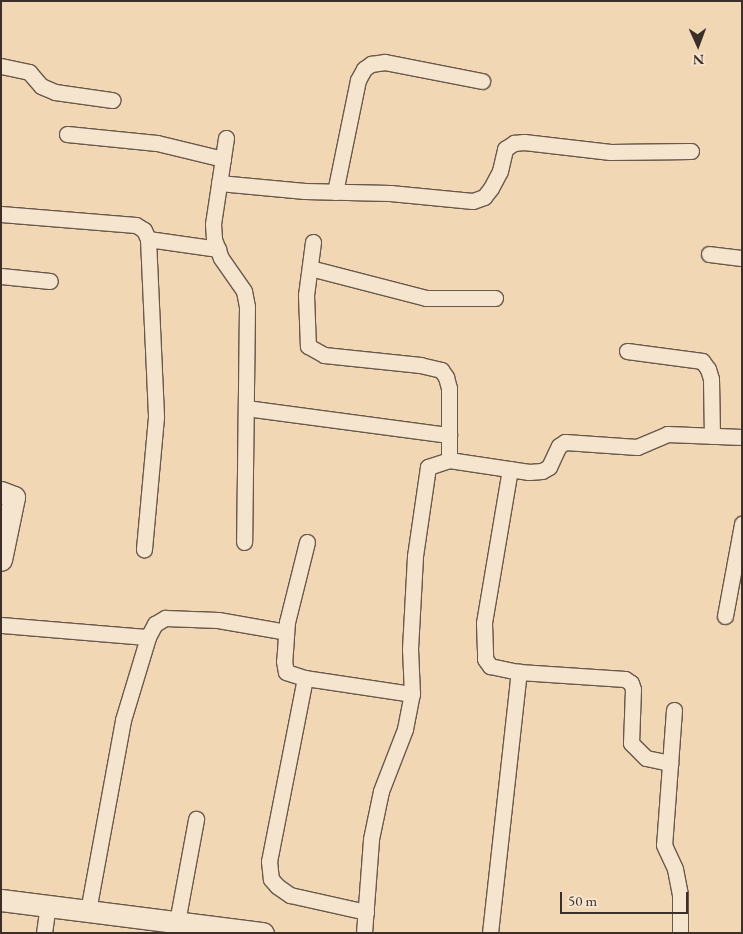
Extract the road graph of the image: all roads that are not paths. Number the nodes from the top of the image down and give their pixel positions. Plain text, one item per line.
1 (1, 66) edge
2 (482, 81) dead end
3 (112, 100) dead end
4 (67, 134) dead end
5 (226, 138) dead end
6 (690, 151) dead end
7 (223, 159) junction
8 (219, 183) junction
9 (336, 192) junction
10 (1, 214) edge
11 (148, 239) junction
12 (313, 242) dead end
13 (218, 249) junction
14 (708, 254) dead end
15 (742, 258) edge
16 (310, 268) junction
17 (1, 276) edge
18 (50, 281) dead end
19 (495, 298) dead end
20 (627, 351) dead end
21 (246, 408) junction
22 (449, 435) junction
23 (712, 436) junction
24 (742, 437) edge
25 (449, 460) junction
26 (510, 469) junction
27 (1, 492) edge
28 (742, 524) edge
29 (244, 542) dead end
30 (307, 542) dead end
31 (144, 549) dead end
32 (1, 560) edge
33 (725, 616) dead end
34 (1, 625) edge
35 (286, 632) junction
36 (148, 637) junction
37 (519, 672) junction
38 (305, 678) junction
39 (412, 694) junction
40 (674, 710) dead end
41 (670, 763) junction
42 (196, 819) dead end
43 (1, 900) edge
44 (48, 906) junction
45 (88, 911) junction
46 (366, 912) junction
47 (177, 922) junction
48 (44, 933) edge
49 (263, 933) edge
50 (364, 933) edge
51 (490, 933) edge
52 (680, 933) edge

1 - 3 street
2 - 9 street
4 - 7 street
5 - 7 street
6 - 9 street
7 - 8 street
8 - 9 street
8 - 13 street
10 - 11 street
11 - 13 street
11 - 31 street
12 - 16 street
13 - 21 street
14 - 15 street
16 - 19 street
16 - 22 street
17 - 18 street
20 - 23 street
21 - 22 street
21 - 29 street
22 - 25 street
23 - 24 street
23 - 26 street
25 - 26 street
25 - 39 street
26 - 37 street
27 - 32 street
28 - 33 street
30 - 35 street
34 - 36 street
35 - 36 street
35 - 38 street
36 - 45 street
37 - 41 street
37 - 51 street
38 - 39 street
38 - 46 street
39 - 46 street
40 - 41 street
41 - 52 street
42 - 47 street
43 - 44 street
44 - 45 street
44 - 48 street
45 - 47 street
46 - 50 street
47 - 49 street

